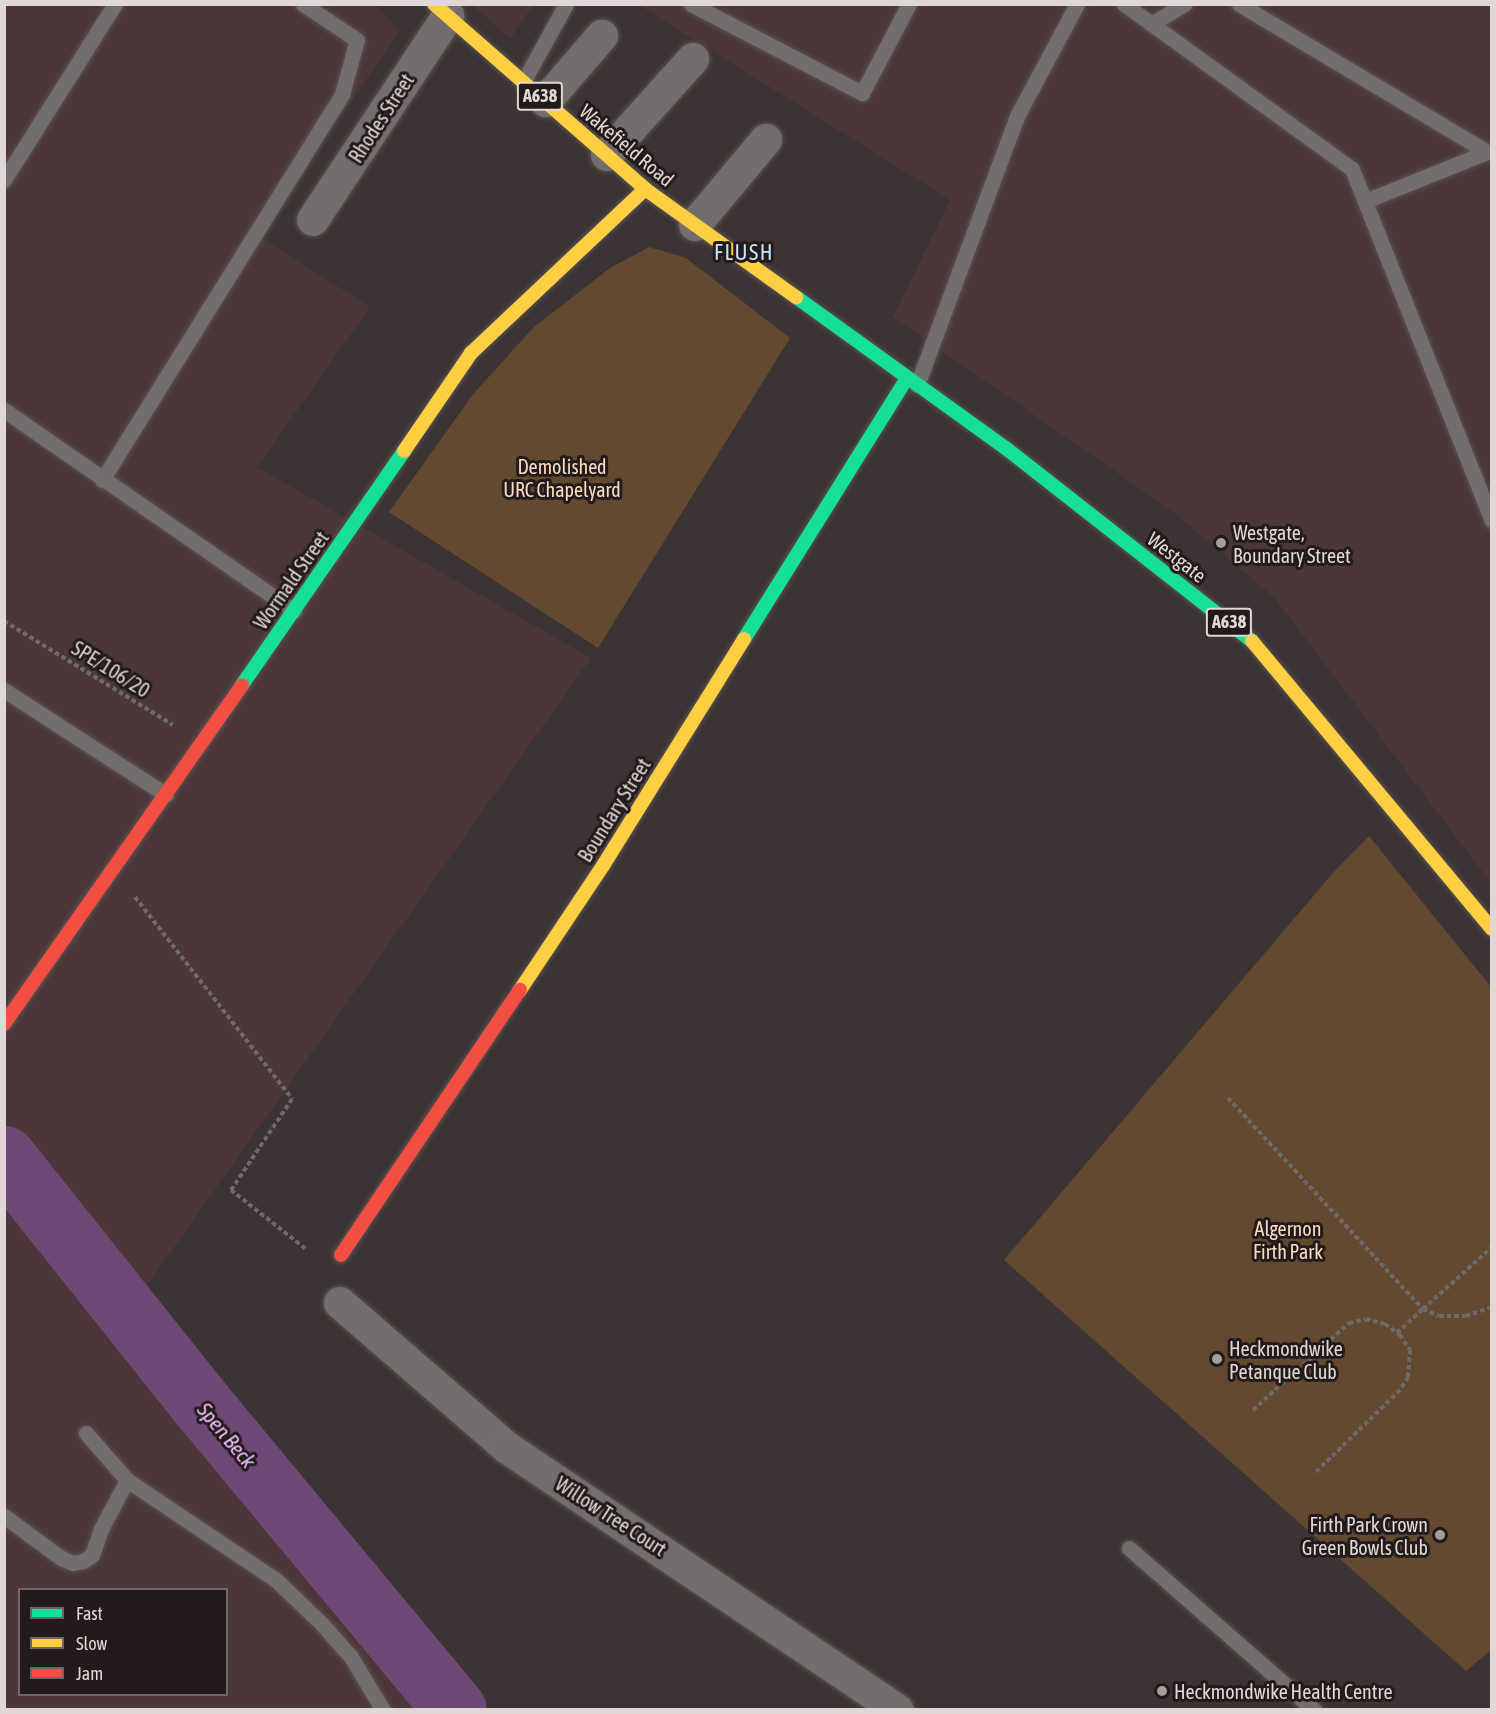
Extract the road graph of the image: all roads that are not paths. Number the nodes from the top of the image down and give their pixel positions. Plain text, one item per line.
1 (115, 4) edge
2 (303, 4) edge
3 (566, 4) edge
4 (691, 4) edge
5 (909, 4) edge
6 (1077, 4) edge
7 (1124, 4) edge
8 (1184, 4) edge
9 (1239, 4) edge
10 (441, 10) edge
11 (1151, 24) junction
12 (602, 36) dead end
13 (693, 59) dead end
14 (534, 91) junction
15 (766, 140) dead end
16 (607, 155) junction
17 (4, 180) edge
18 (645, 189) junction
19 (1365, 201) junction
20 (313, 220) dead end
21 (695, 225) junction
22 (805, 303) joint
23 (912, 381) junction
24 (4, 410) edge
25 (102, 480) junction
26 (1491, 520) edge
27 (294, 611) junction
28 (4, 690) edge
29 (166, 795) junction
30 (1491, 929) edge
31 (4, 1023) edge
32 (341, 1254) dead end
33 (340, 1303) dead end
34 (86, 1433) dead end
35 (127, 1480) junction
36 (4, 1516) edge
37 (1129, 1548) dead end
38 (383, 1710) edge
39 (898, 1710) edge
40 (1314, 1710) edge

1 - 17 lane
2 - 25 lane
3 - 14 lane
4 - 5 lane
6 - 23 lane
7 - 11 lane
8 - 11 lane
9 - 19 lane
10 - 14 street, Wakefield Road / A638
10 - 20 street, Rhodes Street
11 - 19 lane
12 - 14 street
13 - 16 street
14 - 16 street, Wakefield Road / A638
15 - 21 street
16 - 18 street, Wakefield Road / A638
18 - 21 street, Wakefield Road / A638
18 - 27 street, Wormald Street
19 - 26 lane
21 - 22 street, Wakefield Road / A638
22 - 23 street, Westgate / A638
23 - 30 street, Westgate / A638
23 - 32 street, Boundary Street
24 - 25 lane
25 - 27 lane
27 - 29 street, Wormald Street
28 - 29 lane
29 - 31 street, Wormald Street
33 - 39 street, Willow Tree Court
34 - 35 lane
35 - 36 lane
35 - 38 lane
37 - 40 lane

